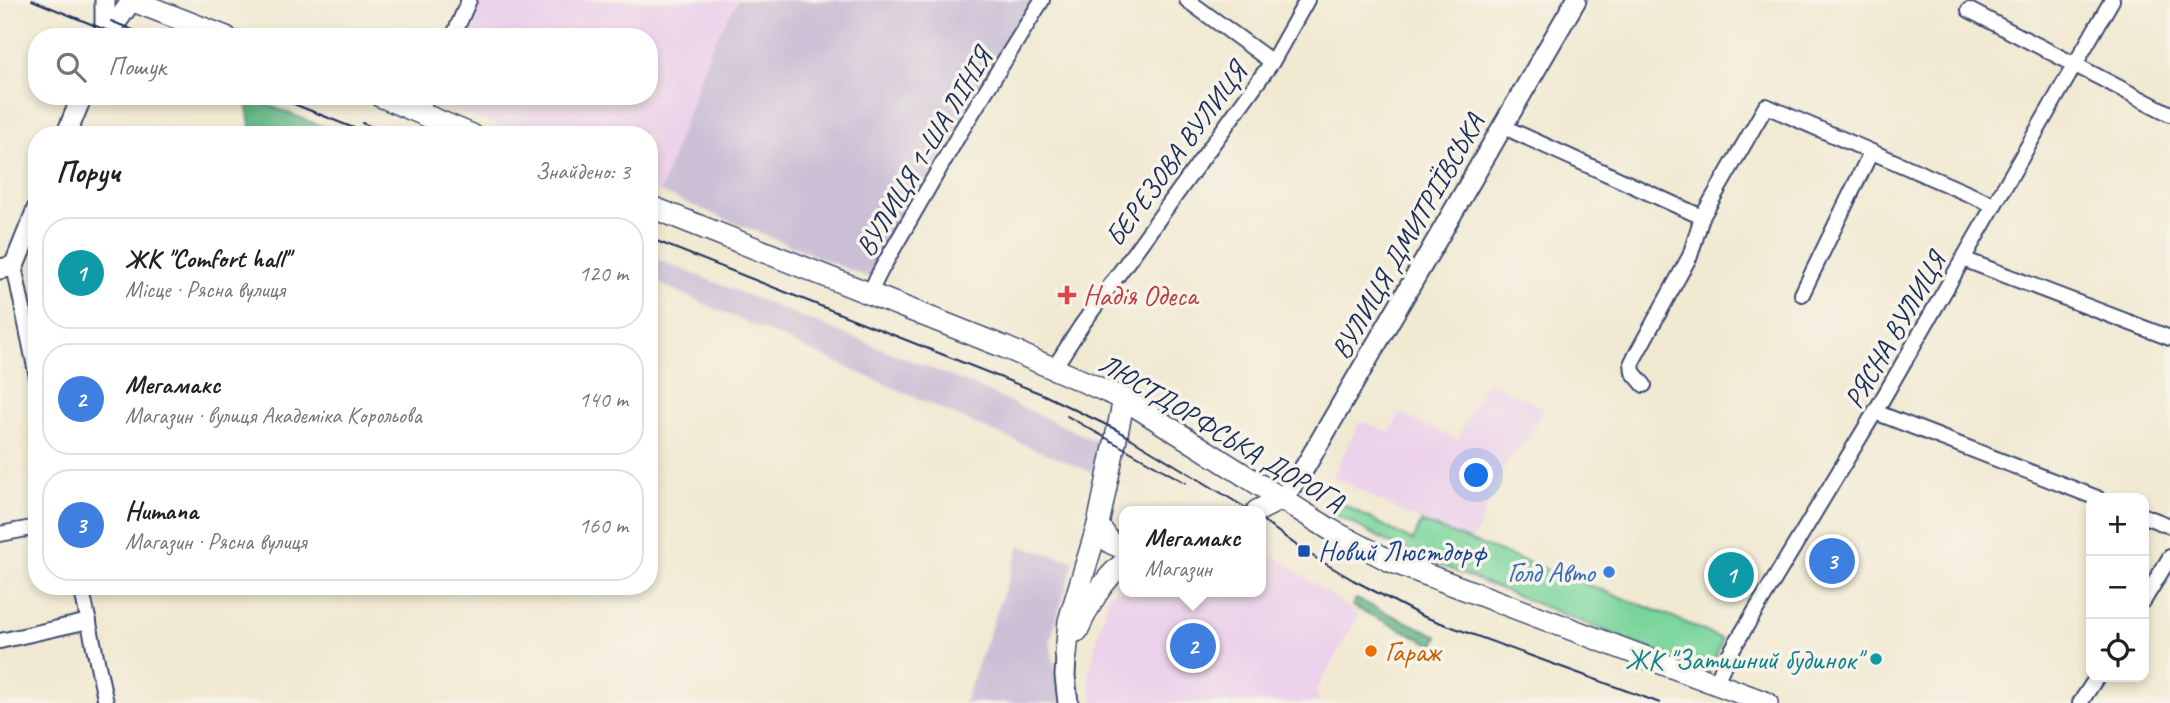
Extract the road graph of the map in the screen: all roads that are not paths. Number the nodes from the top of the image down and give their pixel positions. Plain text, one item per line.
1 (105, 0) edge
2 (131, 0) edge
3 (469, 0) edge
4 (1042, 0) edge
5 (1187, 0) edge
6 (1307, 0) edge
7 (1576, 0) edge
8 (2112, 0) edge
9 (1969, 10) dead end
10 (105, 28) edge
11 (111, 28) edge
12 (203, 28) edge
13 (457, 28) edge
14 (1272, 62) junction
15 (2075, 65) junction
16 (78, 105) edge
17 (426, 105) edge
18 (2170, 114) edge
19 (70, 126) edge
20 (458, 126) edge
21 (1504, 127) junction
22 (1871, 152) junction
23 (1994, 205) junction
24 (658, 210) edge
25 (1702, 217) junction
26 (28, 226) edge
27 (1963, 259) junction
28 (7, 267) edge
29 (869, 294) junction
30 (1802, 294) dead end
31 (2170, 338) edge
32 (28, 344) edge
33 (1054, 368) junction
34 (1644, 385) dead end
35 (1124, 399) junction
36 (1875, 412) junction
37 (2086, 494) edge
38 (1283, 498) junction
39 (1266, 506) edge
40 (2149, 518) edge
41 (1098, 525) junction
42 (2170, 526) edge
43 (28, 529) edge
44 (0, 534) edge
45 (1119, 546) edge
46 (2170, 557) edge
47 (1119, 567) edge
48 (2149, 592) edge
49 (83, 595) edge
50 (89, 621) junction
51 (0, 641) edge
52 (1066, 655) junction
53 (1716, 682) junction
54 (2093, 682) edge
55 (106, 703) edge
56 (1069, 703) edge
57 (1767, 703) edge
58 (2080, 703) edge

1 - 10 main road
2 - 11 main road
2 - 12 main road
3 - 13 street
4 - 29 street, ВУЛИЦЯ 1-ША ЛІНІЯ
5 - 14 street
6 - 14 street, БЕРЕЗОВА ВУЛИЦЯ
7 - 21 main road, ВУЛИЦЯ ДМИТРІЇВСЬКА
8 - 15 street, РЯСНА ВУЛИЦЯ
9 - 15 street
14 - 33 street, БЕРЕЗОВА ВУЛИЦЯ
15 - 18 street
15 - 23 street, РЯСНА ВУЛИЦЯ
16 - 19 main road
17 - 20 main road
21 - 25 street
21 - 38 main road, ВУЛИЦЯ ДМИТРІЇВСЬКА
22 - 23 street
22 - 25 street
22 - 30 street
23 - 27 street, РЯСНА ВУЛИЦЯ
24 - 29 main road, ЛЮСТДОРФСЬКА ДОРОГА
25 - 34 street
26 - 28 main road
27 - 31 street
27 - 36 street, РЯСНА ВУЛИЦЯ
28 - 32 street
29 - 33 main road, ЛЮСТДОРФСЬКА ДОРОГА
33 - 35 main road, ЛЮСТДОРФСЬКА ДОРОГА
35 - 38 main road, ЛЮСТДОРФСЬКА ДОРОГА
35 - 41 main road
36 - 37 street
36 - 53 street, РЯСНА ВУЛИЦЯ
38 - 39 main road
38 - 53 main road, ЛЮСТДОРФСЬКА ДОРОГА
40 - 42 street
41 - 45 main road
41 - 52 main road
43 - 44 street
46 - 48 street
47 - 52 main road
49 - 50 street
50 - 51 street
50 - 55 street
52 - 56 main road
53 - 57 main road, ЛЮСТДОРФСЬКА ДОРОГА
54 - 58 street

